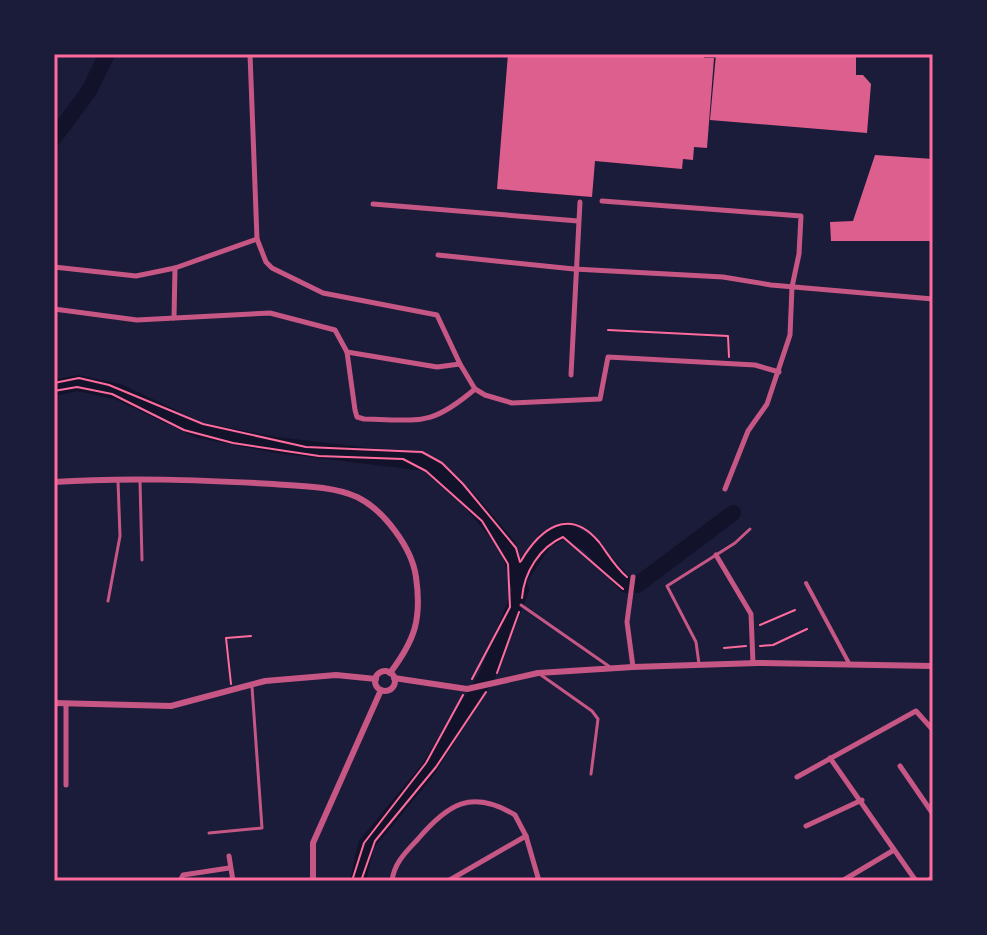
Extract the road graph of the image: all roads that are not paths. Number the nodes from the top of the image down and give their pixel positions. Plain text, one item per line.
1 (250, 54) edge
2 (602, 201) dead end
3 (580, 202) dead end
4 (373, 204) dead end
5 (578, 221) junction
6 (257, 239) junction
7 (438, 255) dead end
8 (54, 267) edge
9 (175, 268) junction
10 (574, 269) junction
11 (792, 287) junction
12 (933, 299) edge
13 (54, 309) edge
14 (174, 318) junction
15 (347, 352) junction
16 (460, 364) junction
17 (779, 372) junction
18 (571, 375) dead end
19 (475, 389) junction
20 (118, 481) junction
21 (140, 481) junction
22 (54, 482) edge
23 (725, 489) dead end
24 (750, 529) dead end
25 (716, 555) junction
26 (142, 560) dead end
27 (632, 579) road end
28 (806, 583) dead end
29 (108, 601) dead end
30 (521, 605) road end
31 (753, 663) junction
32 (699, 664) junction
33 (850, 665) junction
34 (933, 666) edge
35 (633, 667) junction
36 (611, 668) junction
37 (538, 673) junction
38 (392, 675) junction
39 (376, 679) junction
40 (252, 684) junction
41 (381, 690) junction
42 (54, 703) edge
43 (66, 704) junction
44 (933, 730) edge
45 (830, 758) junction
46 (900, 766) dead end
47 (591, 774) dead end
48 (797, 777) dead end
49 (66, 785) dead end
50 (862, 800) junction
51 (933, 814) edge
52 (806, 826) dead end
53 (209, 833) dead end
54 (526, 836) junction
55 (894, 850) junction
56 (229, 856) dead end
57 (229, 868) junction
58 (180, 881) edge
59 (233, 881) edge
60 (313, 881) edge
61 (392, 881) edge
62 (448, 881) edge
63 (539, 881) edge
64 (842, 881) edge
65 (916, 881) edge

1 - 6 street
2 - 11 street
3 - 5 street
4 - 5 street
5 - 10 street
6 - 9 street
6 - 16 street
7 - 10 street
8 - 9 street
9 - 14 street
10 - 11 street
10 - 18 street
11 - 12 street
11 - 17 street
13 - 14 street
14 - 15 street
15 - 16 street
15 - 19 street
16 - 19 street
17 - 19 street
17 - 23 street
20 - 21 street
20 - 22 street
20 - 29 lane
21 - 26 lane
21 - 38 street
24 - 25 lane
25 - 31 street
25 - 32 lane
27 - 35 street
28 - 33 street
30 - 36 lane
31 - 32 street
31 - 33 street
32 - 35 street
33 - 34 street
35 - 36 street
36 - 37 street
37 - 38 street
37 - 47 lane
38 - 39 street
38 - 41 street
39 - 40 street
39 - 41 street
40 - 43 street
40 - 53 lane
41 - 60 street
42 - 43 street
43 - 49 street
44 - 45 street
45 - 48 street
45 - 50 street
46 - 51 street
50 - 52 street
50 - 55 street
54 - 61 street
54 - 62 street
54 - 63 street
55 - 64 street
55 - 65 street
56 - 57 street
57 - 58 street
57 - 59 street

